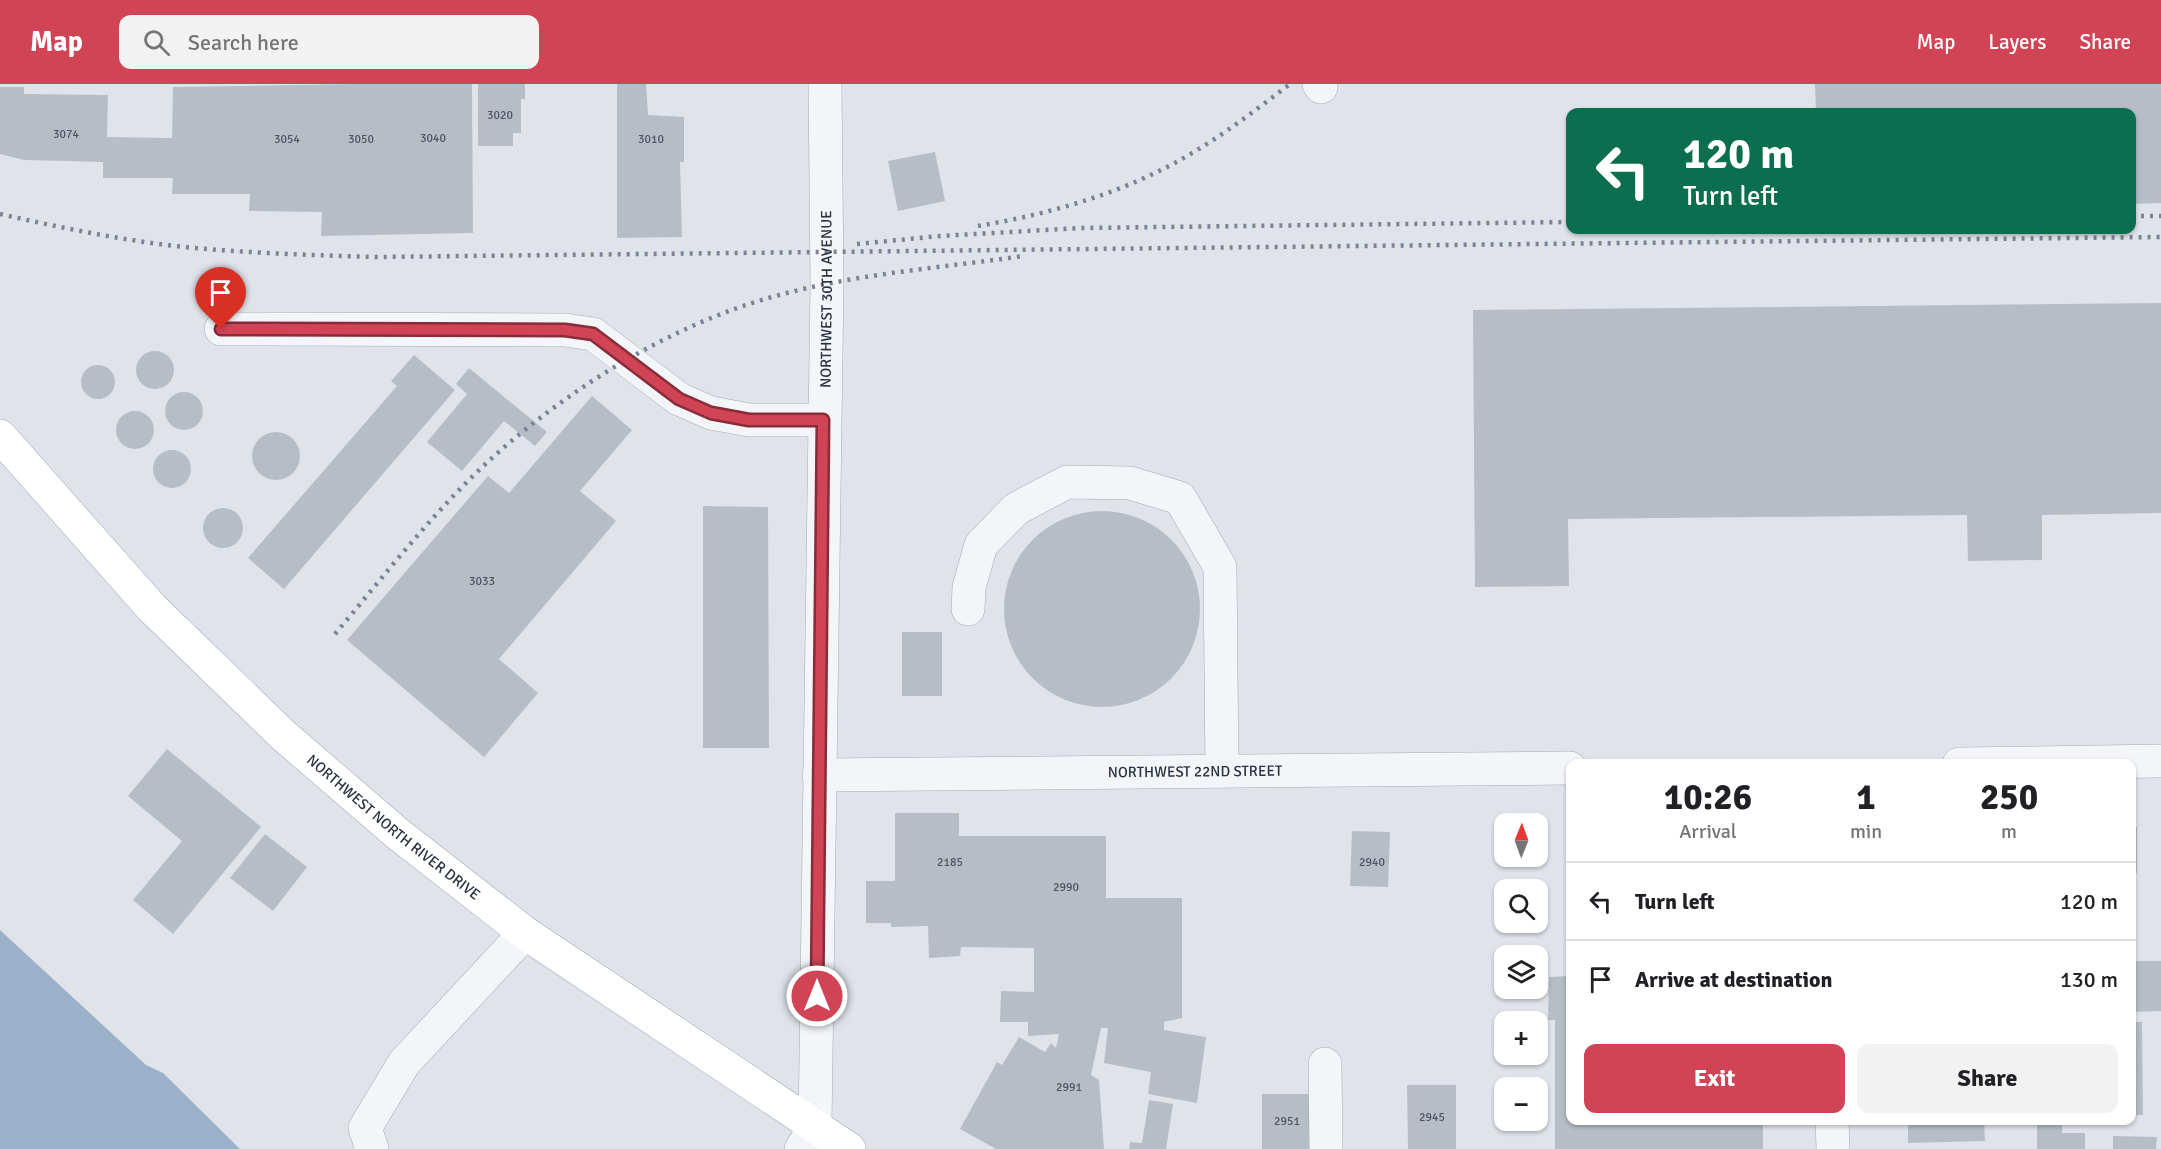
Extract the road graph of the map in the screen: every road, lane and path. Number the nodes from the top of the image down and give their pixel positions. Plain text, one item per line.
1 (825, 84) edge
2 (221, 329) dead end
3 (823, 420) junction
4 (0, 436) edge
5 (968, 609) dead end
6 (2136, 761) edge
7 (2161, 761) edge
8 (1566, 768) edge
9 (1222, 771) junction
10 (819, 776) junction
11 (525, 933) junction
12 (1325, 1064) dead end
13 (1832, 1125) edge
14 (808, 1138) edge
15 (372, 1149) edge
16 (849, 1149) edge
17 (1326, 1149) edge
18 (1833, 1149) edge

1 - 3 street, NORTHWEST 30TH AVENUE
2 - 3 street
3 - 10 street, NORTHWEST 30TH AVENUE
4 - 11 main road, NORTHWEST NORTH RIVER DRIVE
5 - 9 street
6 - 7 street
8 - 9 street, NORTHWEST 22ND STREET
9 - 10 street, NORTHWEST 22ND STREET
10 - 14 street, NORTHWEST 30TH AVENUE
11 - 14 main road, NORTHWEST NORTH RIVER DRIVE
11 - 15 street
12 - 17 street
13 - 18 street
14 - 16 main road, NORTHWEST NORTH RIVER DRIVE

